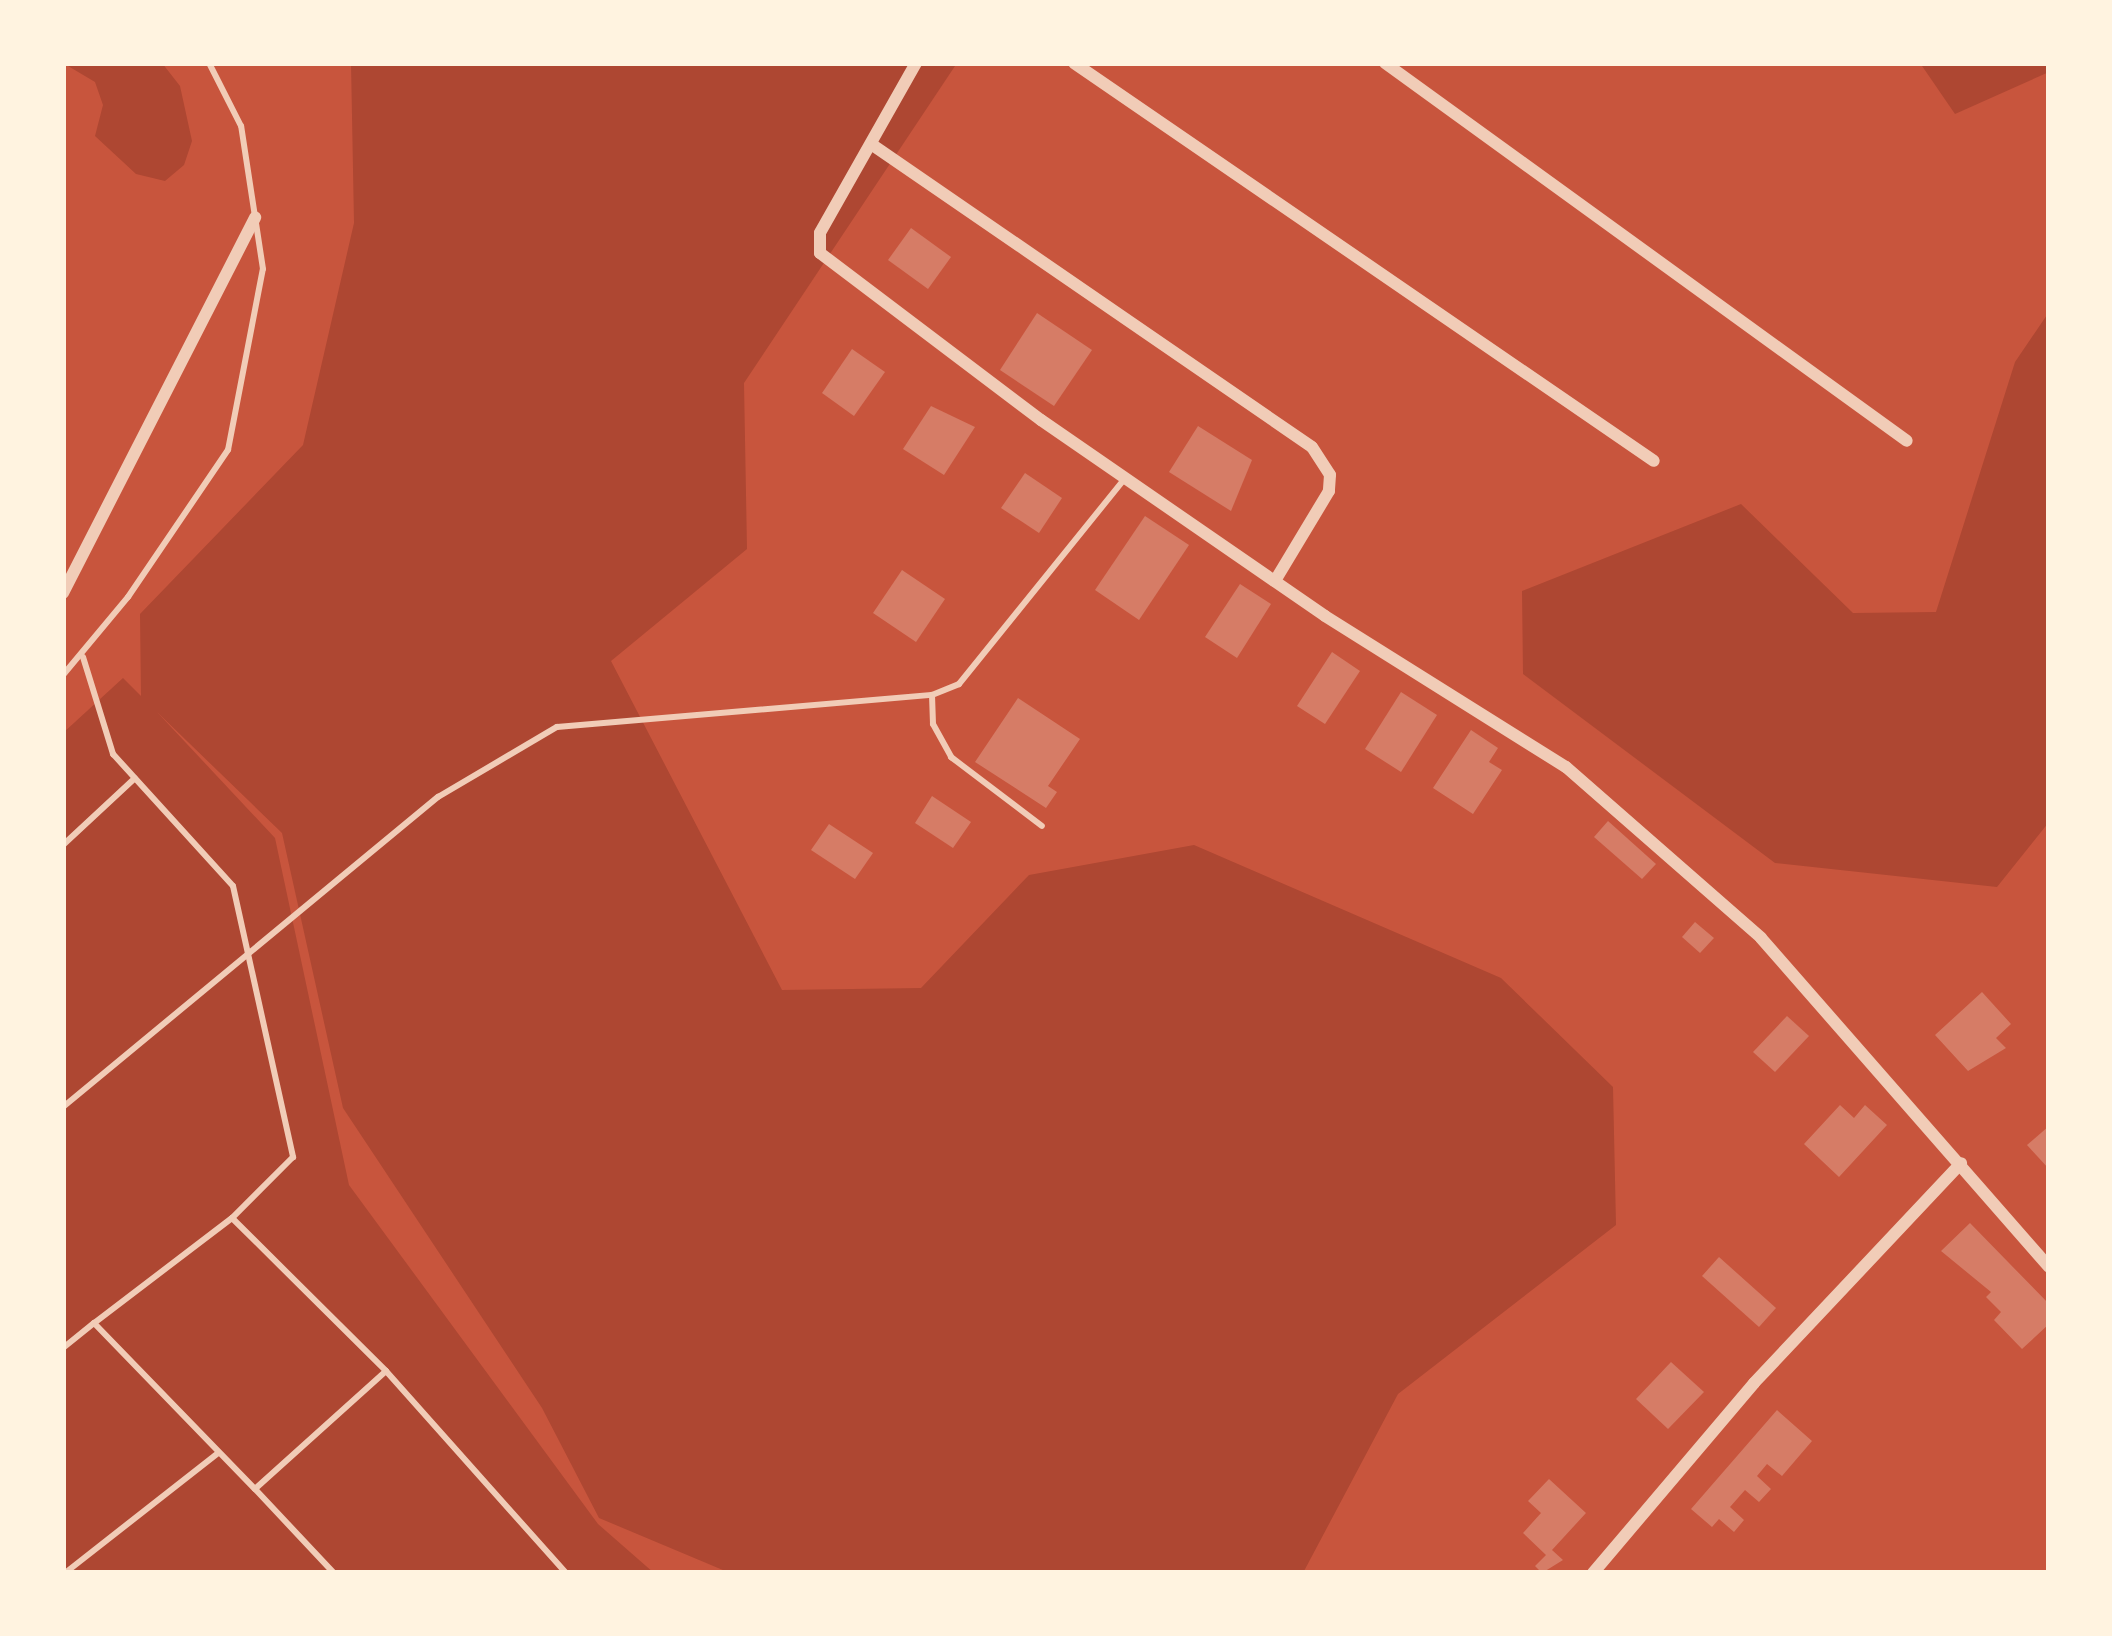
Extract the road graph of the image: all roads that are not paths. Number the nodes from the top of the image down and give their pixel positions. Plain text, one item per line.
1 (208, 63) edge
2 (916, 63) edge
3 (1074, 63) edge
4 (1384, 63) edge
5 (874, 146) junction
6 (255, 217) junction
7 (1907, 441) dead end
8 (1654, 461) dead end
9 (1125, 478) junction
10 (1275, 581) junction
11 (63, 593) edge
12 (83, 657) junction
13 (63, 675) edge
14 (932, 695) junction
15 (135, 777) junction
16 (1042, 826) dead end
17 (63, 845) edge
18 (252, 955) junction
19 (63, 1107) edge
20 (1961, 1163) junction
21 (232, 1218) junction
22 (2049, 1267) edge
23 (94, 1323) junction
24 (63, 1348) edge
25 (386, 1371) junction
26 (220, 1452) junction
27 (255, 1489) junction
28 (65, 1573) edge
29 (334, 1573) edge
30 (566, 1573) edge
31 (1593, 1573) edge

1 - 6 lane
2 - 5 street
3 - 8 street
4 - 7 street
5 - 9 street
5 - 10 street
6 - 11 street
6 - 12 lane
9 - 10 street
9 - 14 lane
10 - 20 street
12 - 13 lane
12 - 15 lane
14 - 16 lane
14 - 18 lane
15 - 17 lane
15 - 18 lane
18 - 19 lane
18 - 21 lane
20 - 22 street
20 - 31 street
21 - 23 lane
21 - 25 lane
23 - 24 lane
23 - 26 lane
25 - 27 lane
25 - 30 lane
26 - 27 lane
26 - 28 lane
27 - 29 lane

